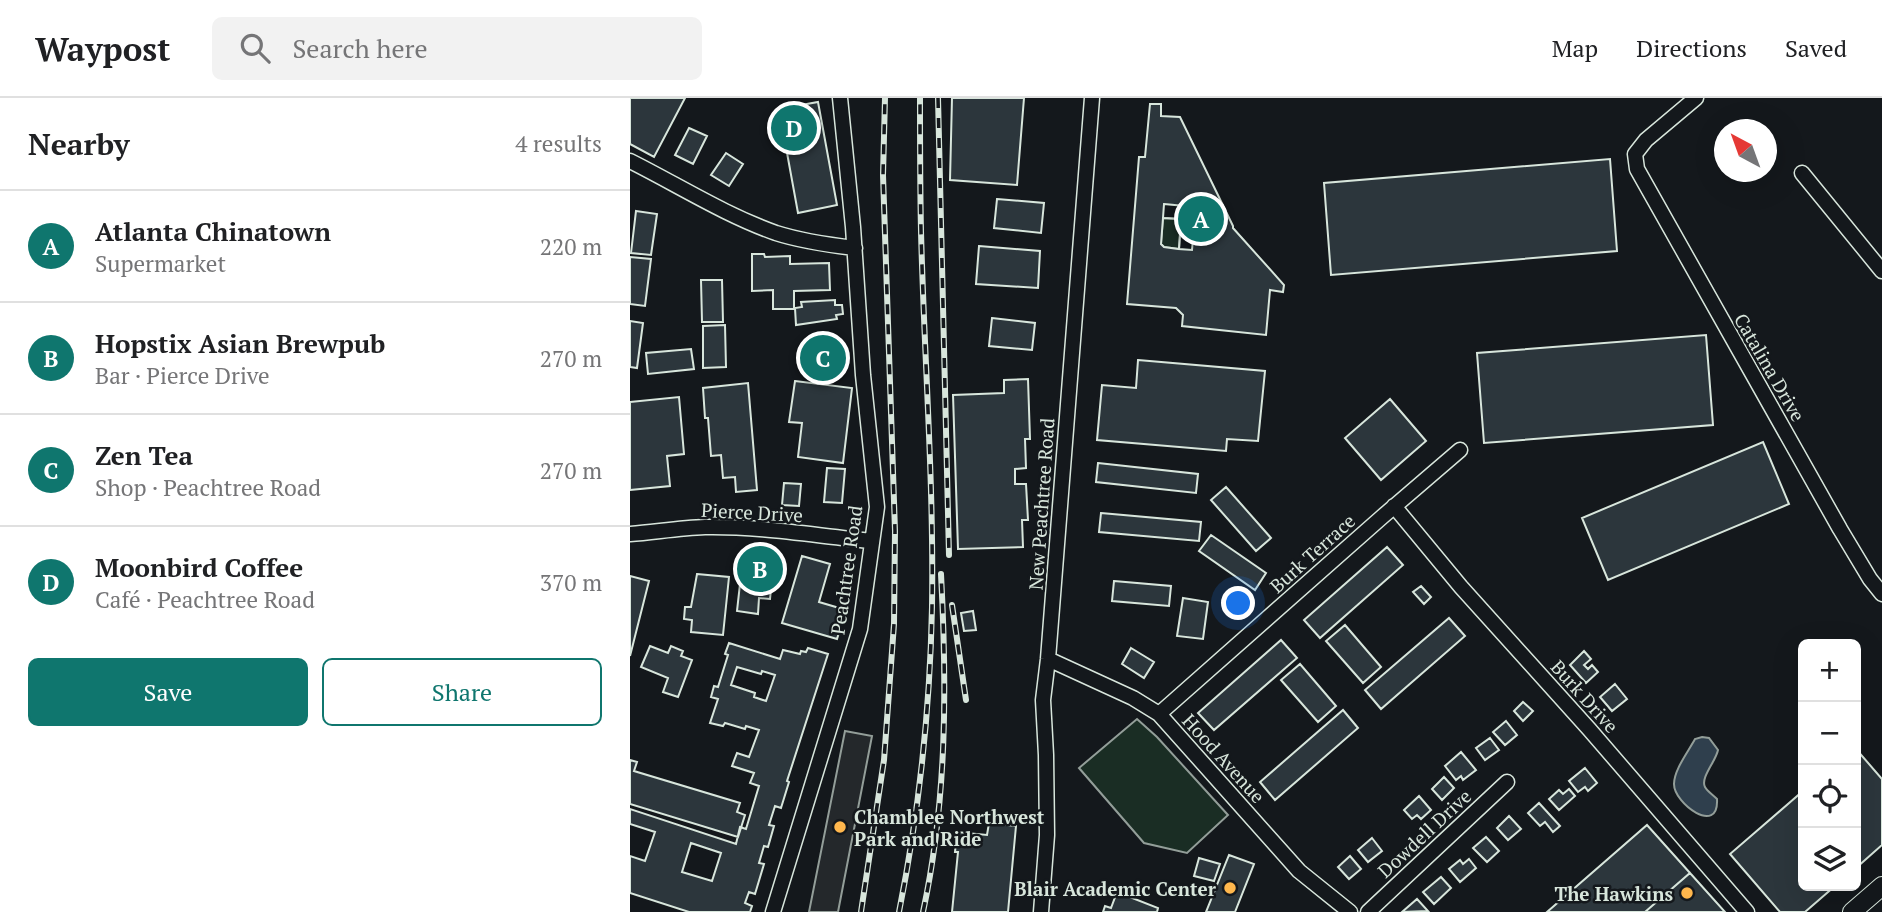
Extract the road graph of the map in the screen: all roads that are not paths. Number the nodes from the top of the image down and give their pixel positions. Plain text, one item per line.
1 (840, 98) edge
2 (1092, 98) edge
3 (1696, 98) edge
4 (630, 161) edge
5 (1802, 173) dead end
6 (855, 248) junction
7 (1877, 254) edge
8 (1882, 271) edge
9 (1460, 450) dead end
10 (1394, 506) junction
11 (630, 534) edge
12 (872, 541) junction
13 (1882, 594) edge
14 (1048, 659) junction
15 (1070, 669) junction
16 (1043, 700) junction
17 (1159, 715) junction
18 (1507, 782) dead end
19 (1882, 886) edge
20 (773, 912) edge
21 (1041, 912) edge
22 (1350, 912) edge
23 (1368, 912) edge
24 (1747, 912) edge
25 (1852, 912) edge

1 - 6 street, Peachtree Road
2 - 14 street, New Peachtree Road
3 - 13 street, Catalina Drive
4 - 6 street
5 - 7 street
6 - 12 street, Peachtree Road
7 - 8 street
9 - 10 street, Burk Terrace
10 - 17 street, Burk Terrace
10 - 24 street, Burk Drive
11 - 12 street, Pierce Drive
12 - 20 street, Peachtree Road
14 - 15 street, Hood Avenue
14 - 16 street, New Peachtree Road
15 - 16 street
15 - 17 street, Hood Avenue
16 - 21 street, New Peachtree Road
17 - 22 street, Hood Avenue
18 - 23 street, Dowdell Drive
19 - 25 main road

